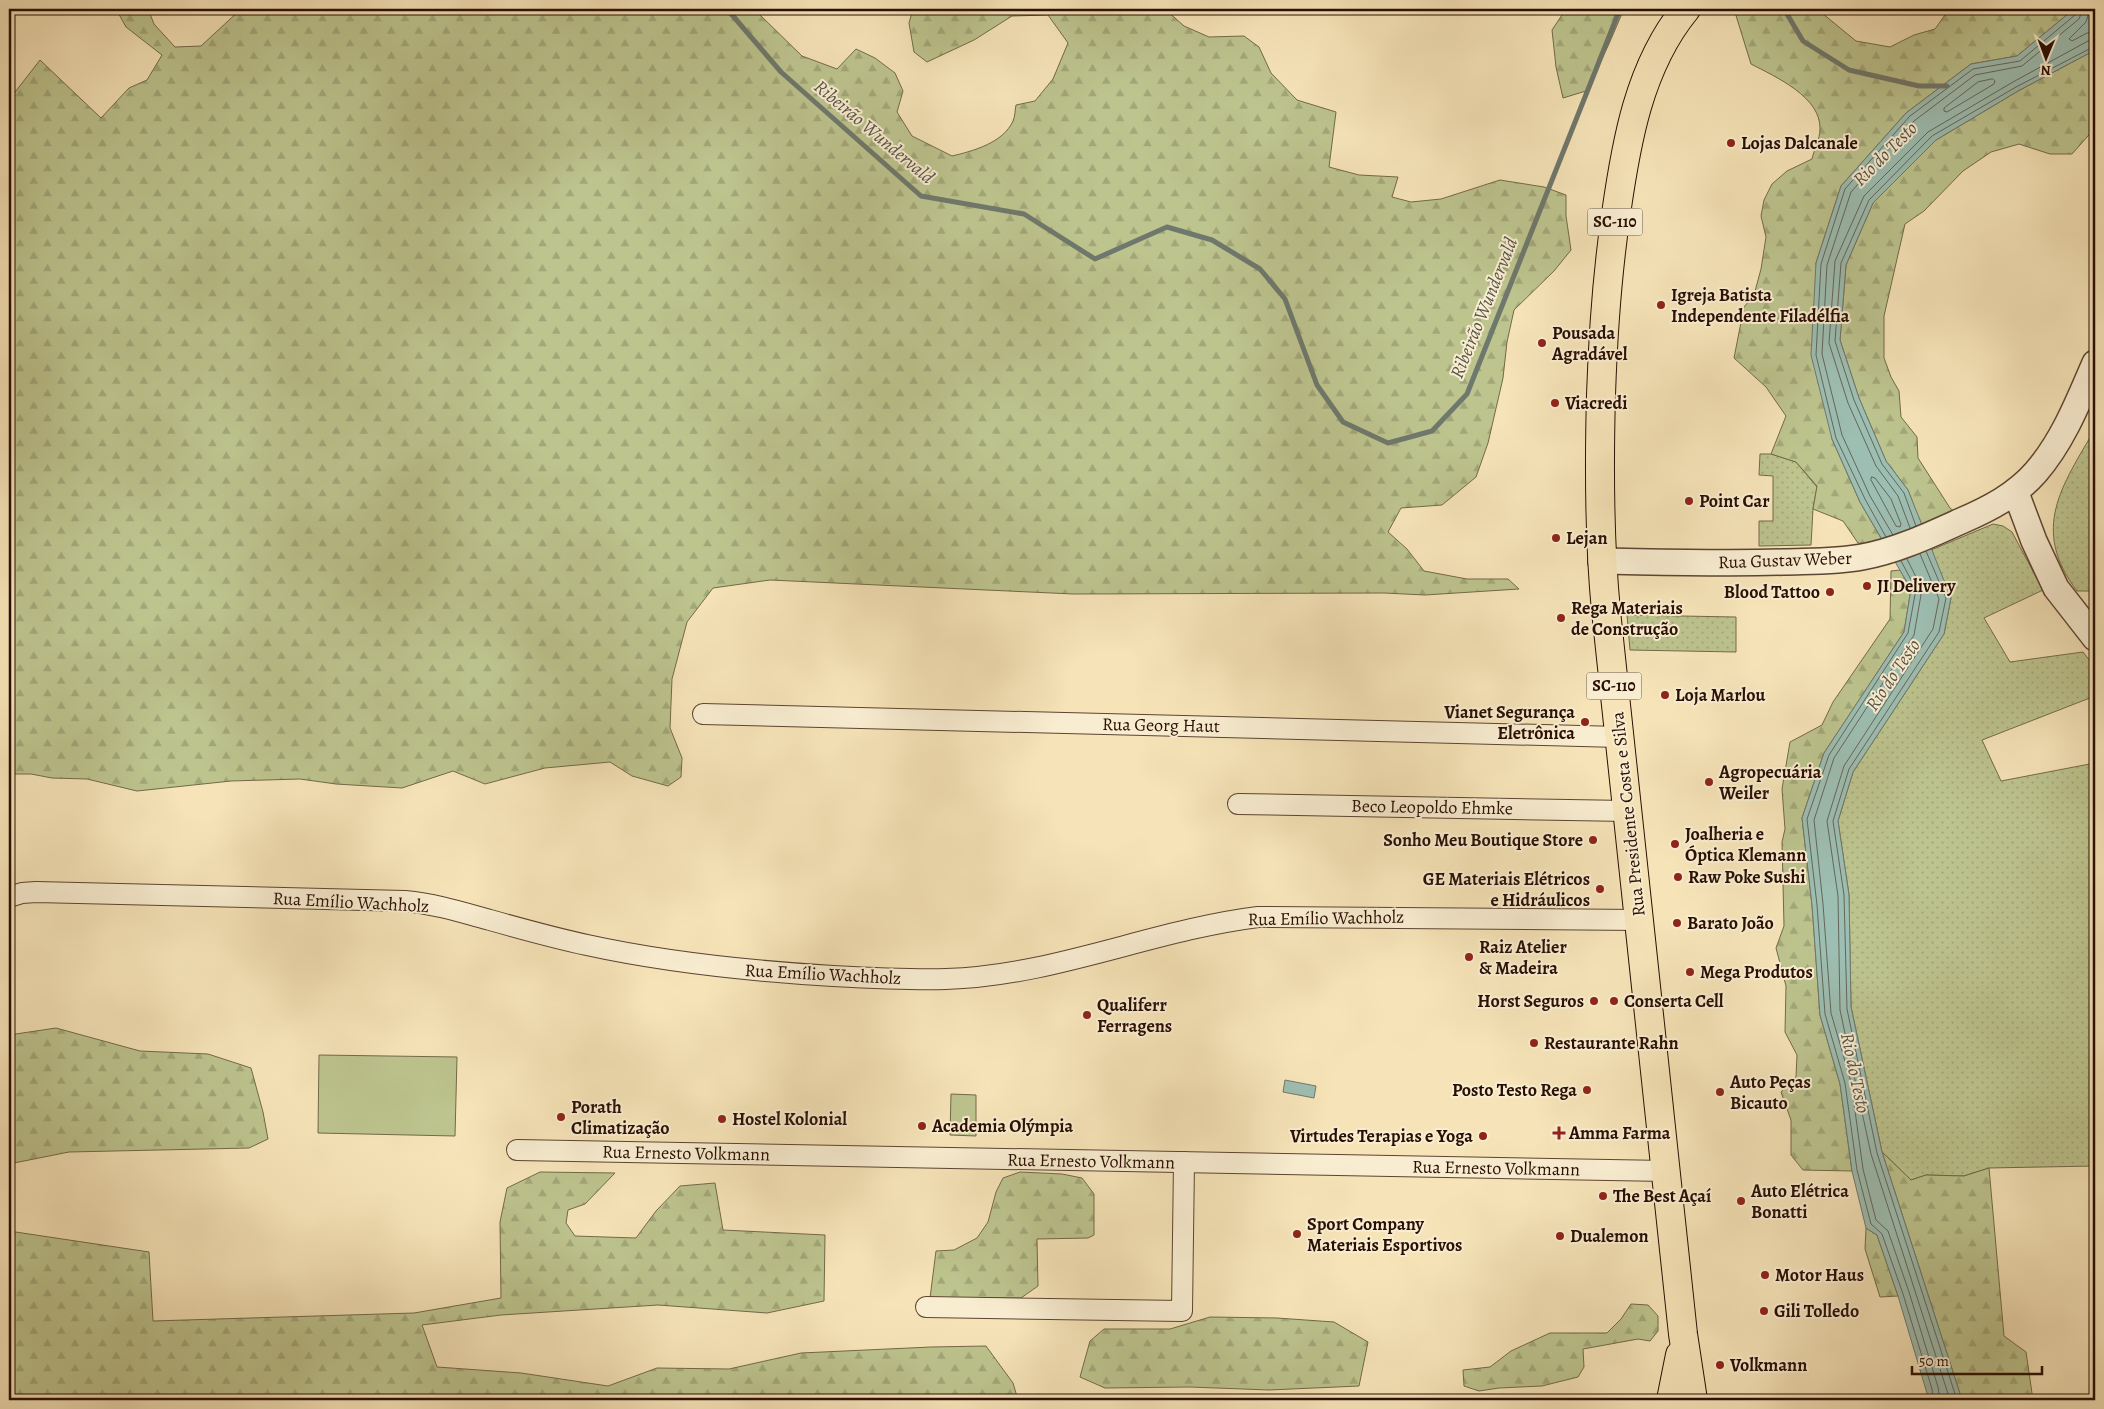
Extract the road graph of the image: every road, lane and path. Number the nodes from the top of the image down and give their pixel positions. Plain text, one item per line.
1 (1686, 9) edge
2 (2095, 362) edge
3 (2090, 389) edge
4 (2016, 493) junction
5 (1601, 562) junction
6 (2095, 638) edge
7 (703, 714) dead end
8 (1619, 737) junction
9 (1238, 804) dead end
10 (1627, 811) junction
11 (9, 898) edge
12 (1639, 920) junction
13 (516, 1150) dead end
14 (1184, 1162) junction
15 (1666, 1171) junction
16 (926, 1307) dead end
17 (1683, 1334) junction
18 (1671, 1400) edge
19 (1693, 1400) edge

1 - 5 main road, Rua Presidente Costa e Silva / SC-110
2 - 3 street, Rua Gustav Weber
3 - 4 street, Rua Gustav Weber
4 - 5 street, Rua Gustav Weber
4 - 6 street
5 - 8 main road, Rua Presidente Costa e Silva / SC-110
7 - 8 street, Rua Georg Haut
8 - 10 main road, Rua Presidente Costa e Silva / SC-110
9 - 10 street, Beco Leopoldo Ehmke
10 - 12 main road, Rua Presidente Costa e Silva / SC-110
11 - 12 street, Rua Emílio Wachholz
12 - 15 main road, Rua Presidente Costa e Silva / SC-110
13 - 14 street, Rua Ernesto Volkmann
14 - 15 street, Rua Ernesto Volkmann
14 - 16 street
15 - 17 main road, Rua Presidente Costa e Silva / SC-110
17 - 18 main road, Rua Presidente Costa e Silva / SC-110
17 - 19 main road, Rua Presidente Costa e Silva / SC-110

